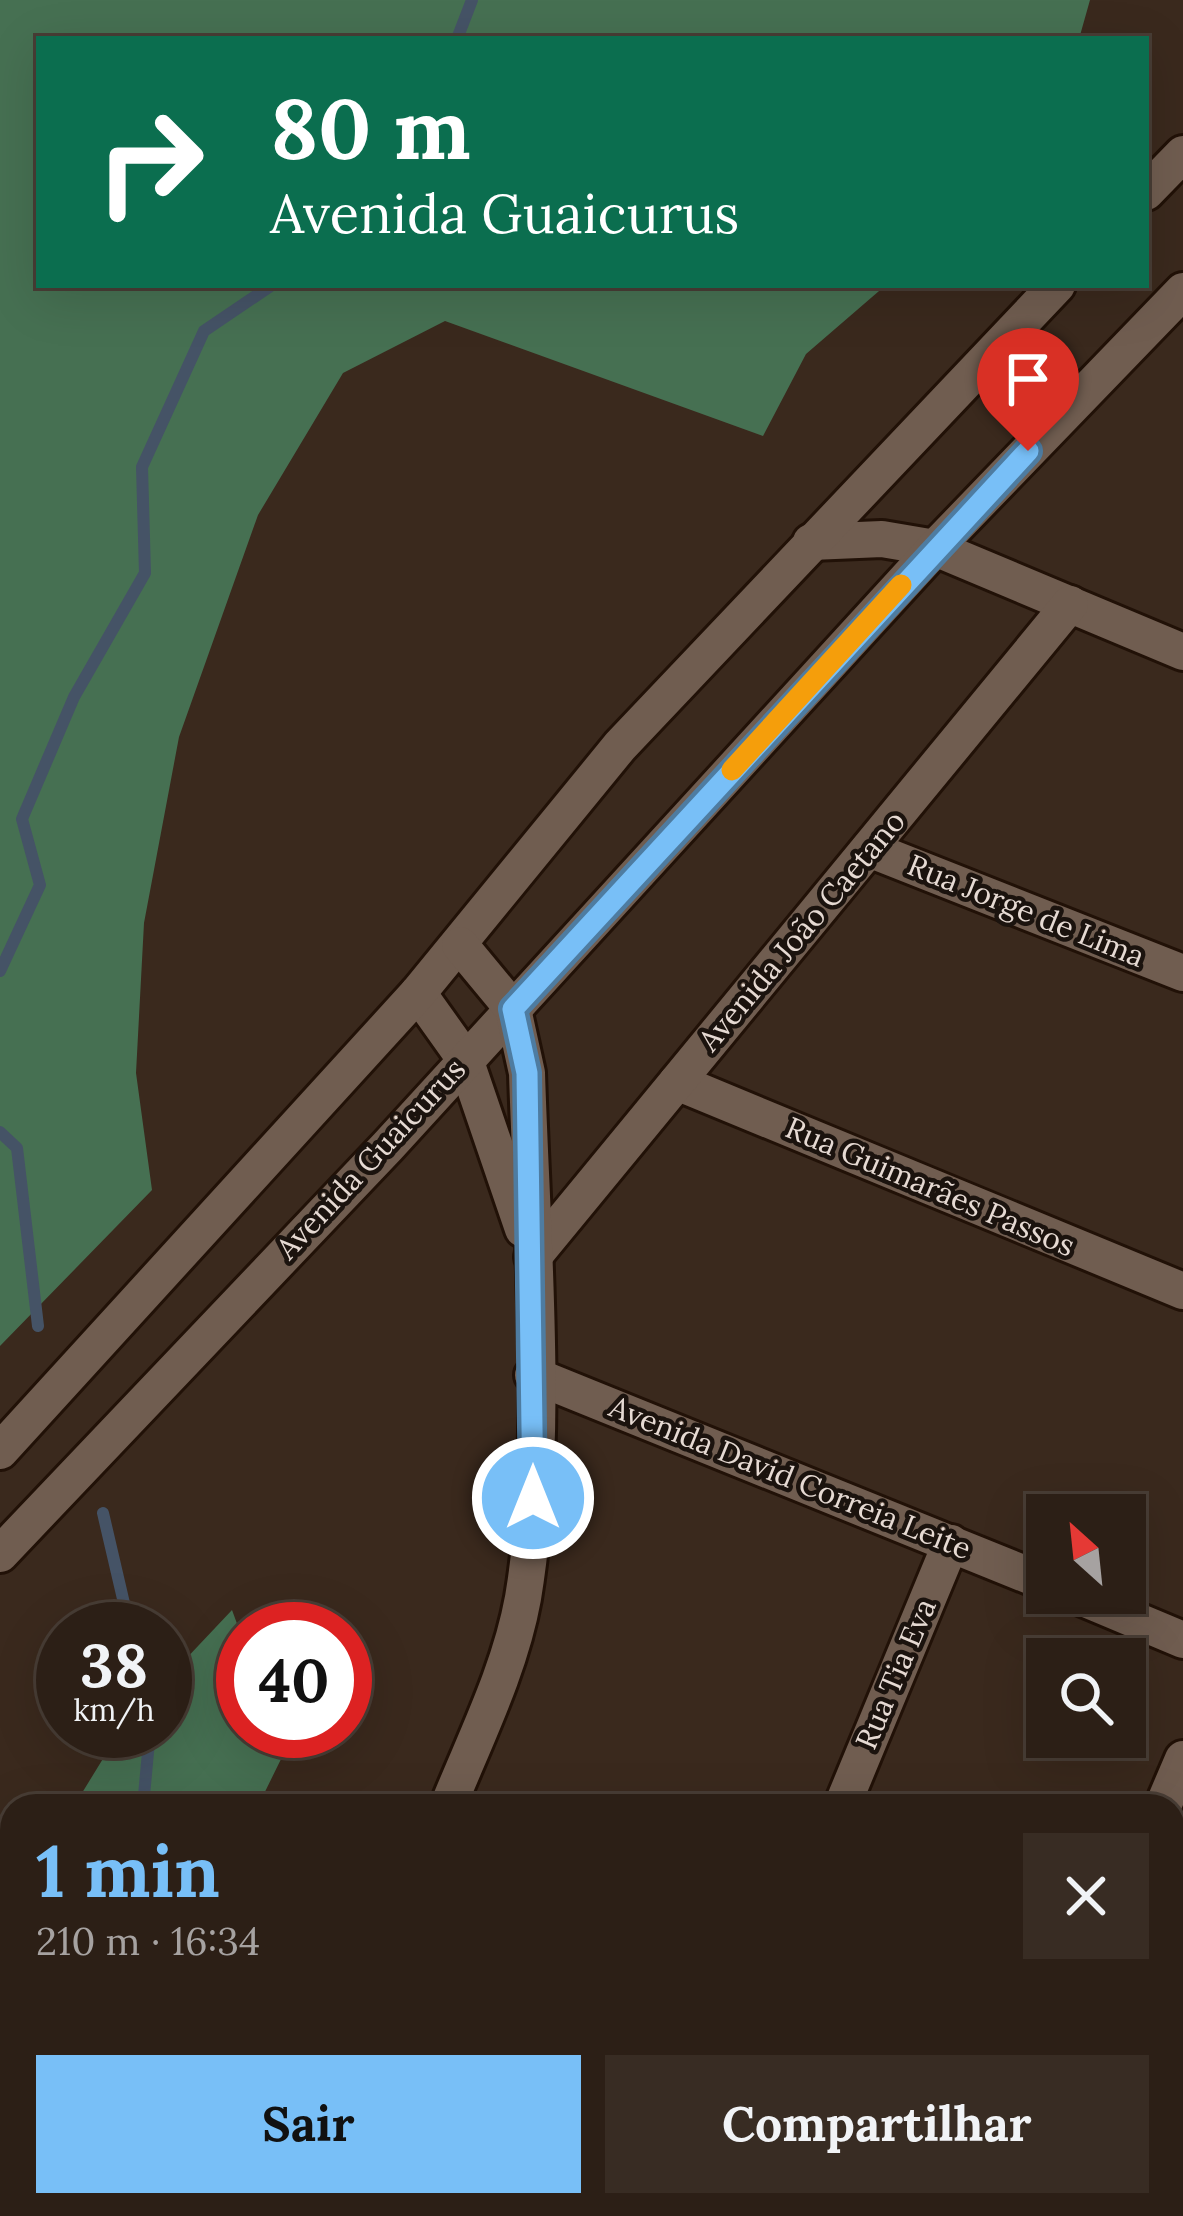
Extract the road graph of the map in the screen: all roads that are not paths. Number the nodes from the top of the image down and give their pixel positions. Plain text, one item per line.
1 (1183, 154) edge
2 (1149, 189) edge
3 (1054, 288) edge
4 (1183, 291) edge
5 (811, 542) junction
6 (935, 548) junction
7 (1070, 604) junction
8 (1183, 652) edge
9 (869, 849) junction
10 (460, 945) junction
11 (1183, 974) edge
12 (418, 993) junction
13 (513, 1009) junction
14 (464, 1059) junction
15 (677, 1082) junction
16 (533, 1257) junction
17 (1183, 1292) edge
18 (533, 1375) junction
19 (0, 1451) edge
20 (951, 1543) junction
21 (0, 1554) edge
22 (1026, 1574) edge
23 (1121, 1614) edge
24 (1183, 1640) edge
25 (1183, 1759) edge
26 (453, 1794) edge
27 (847, 1794) edge
28 (1168, 1794) edge

1 - 2 street
3 - 5 street
4 - 6 street, Avenida Guaicurus
5 - 6 street
5 - 10 street
6 - 7 street
6 - 13 street, Avenida Guaicurus
7 - 8 street
7 - 9 street, Avenida João Caetano
9 - 11 street, Rua Jorge de Lima
9 - 15 street, Avenida João Caetano
10 - 12 street
10 - 13 street
12 - 14 street
12 - 19 street
13 - 14 street, Avenida Guaicurus
13 - 16 street
14 - 16 street
14 - 21 street, Avenida Guaicurus
15 - 16 street, Avenida João Caetano
15 - 17 street, Rua Guimarães Passos
16 - 18 street
18 - 20 street, Avenida David Correia Leite
18 - 26 street
20 - 22 street, Avenida David Correia Leite
20 - 27 street, Rua Tia Eva
23 - 24 street
25 - 28 street

